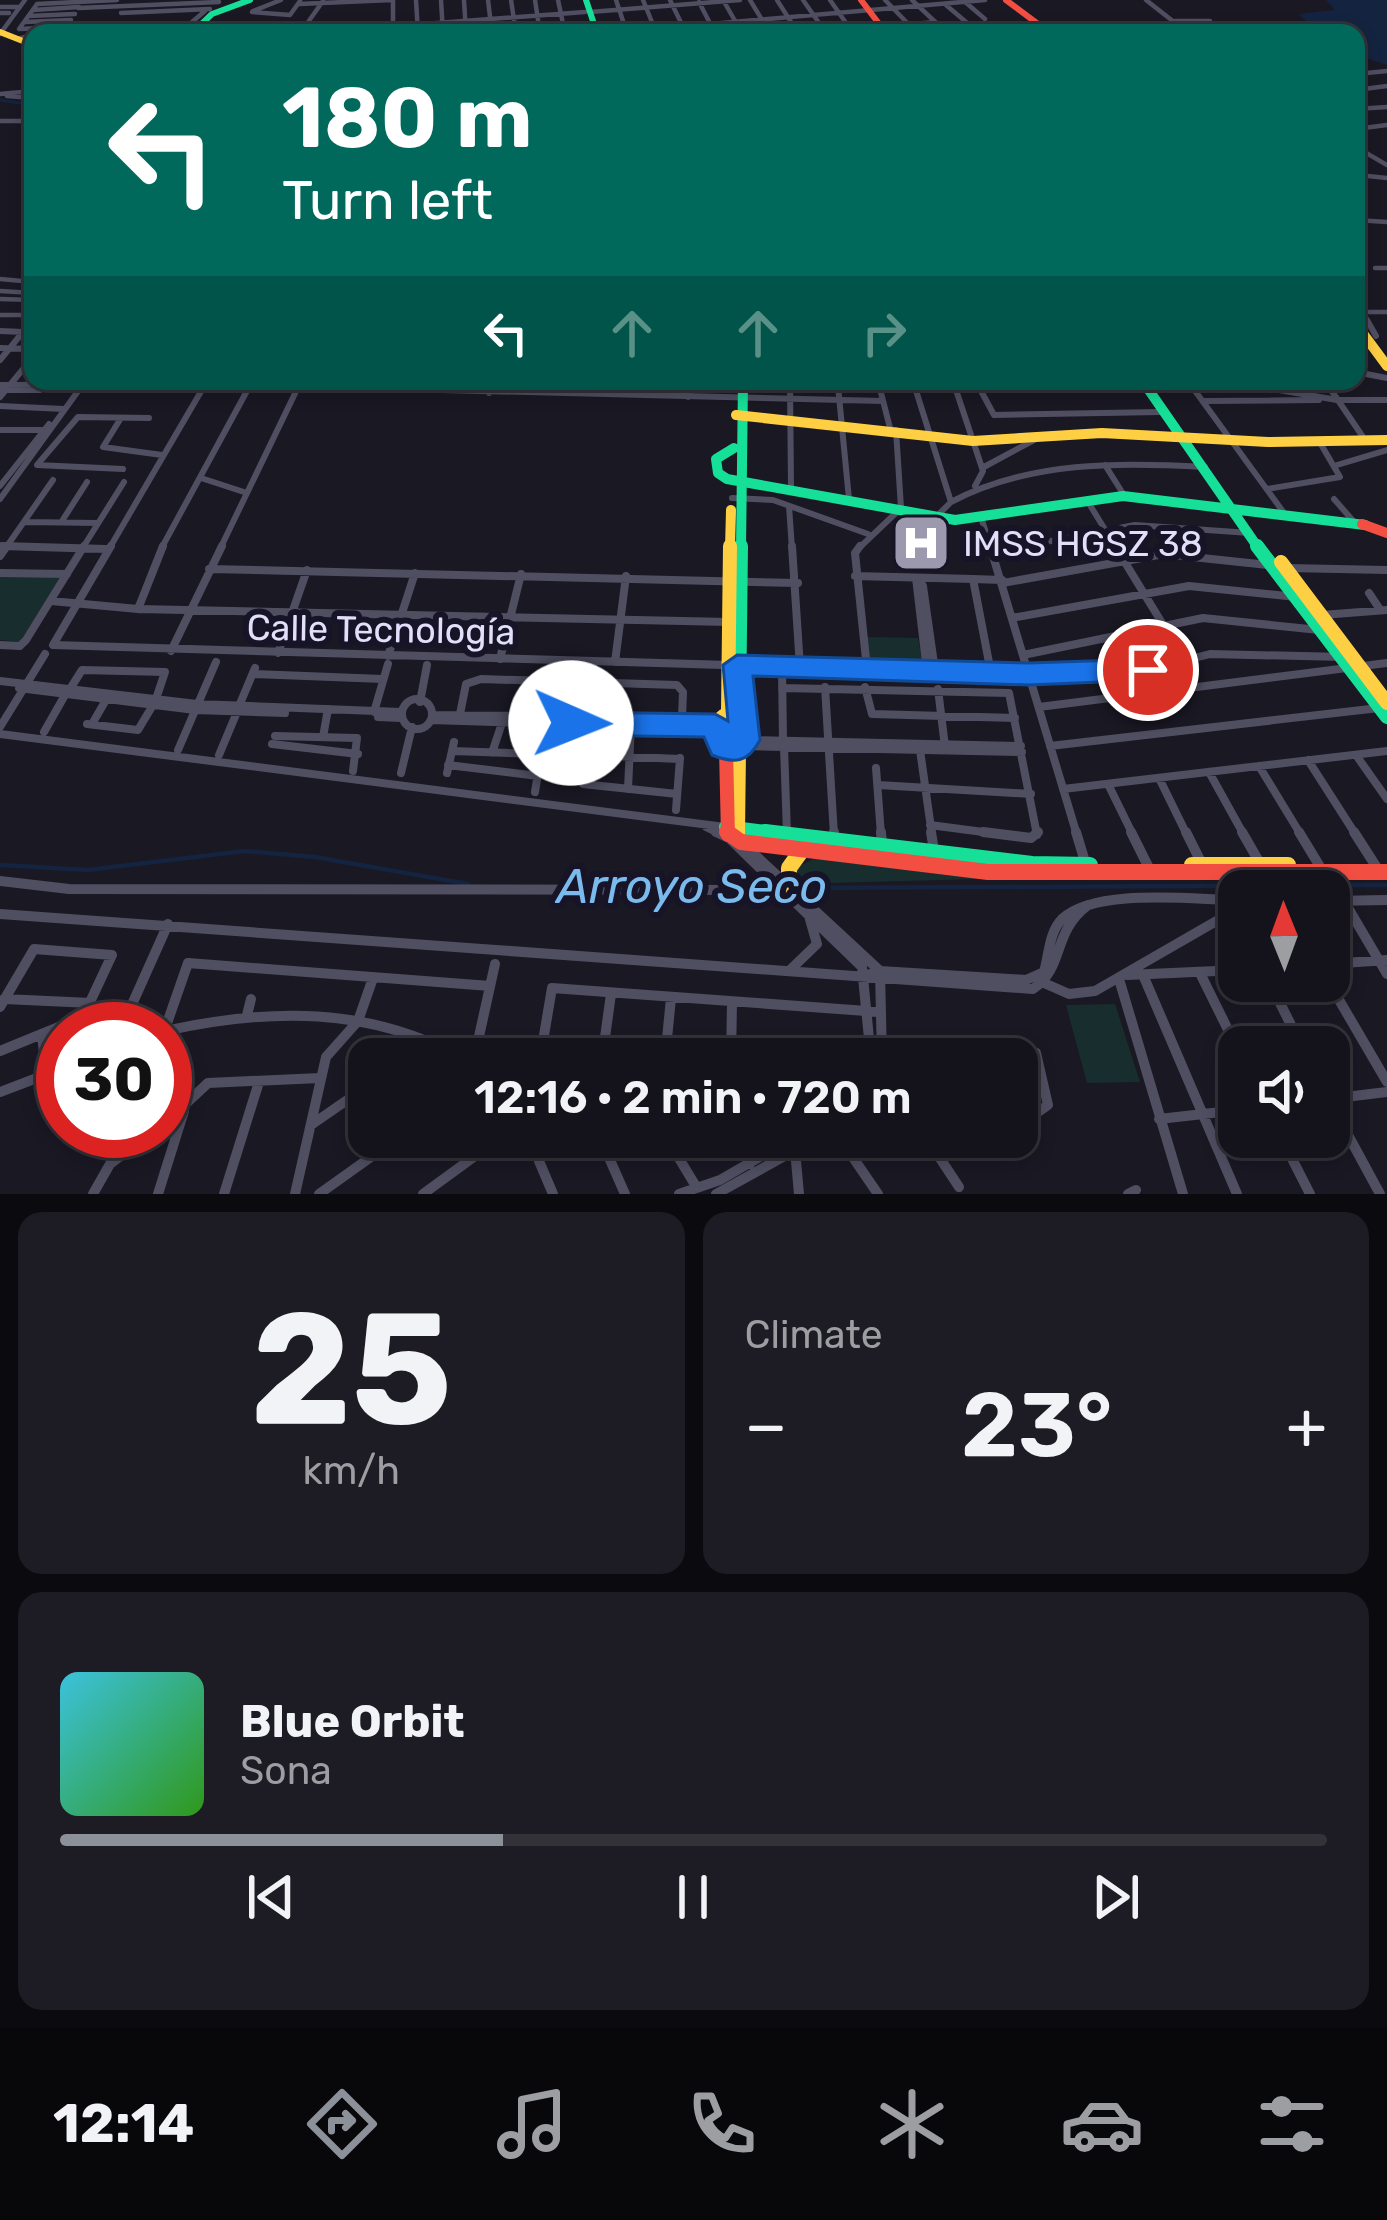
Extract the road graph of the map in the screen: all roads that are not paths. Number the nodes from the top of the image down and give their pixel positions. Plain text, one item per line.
1 (26, 0) edge
2 (118, 0) edge
3 (250, 0) edge
4 (281, 0) edge
5 (392, 0) edge
6 (441, 0) edge
7 (464, 0) edge
8 (488, 0) edge
9 (511, 0) edge
10 (535, 0) edge
11 (558, 0) edge
12 (616, 0) edge
13 (740, 0) edge
14 (750, 0) edge
15 (777, 0) edge
16 (803, 0) edge
17 (830, 0) edge
18 (885, 0) edge
19 (912, 0) edge
20 (986, 0) edge
21 (1002, 0) edge
22 (1146, 0) edge
23 (346, 1) edge
24 (370, 1) edge
25 (723, 1) edge
26 (964, 1) edge
27 (226, 2) edge
28 (698, 2) edge
29 (942, 2) edge
30 (322, 3) edge
31 (671, 3) edge
32 (299, 4) edge
33 (644, 4) edge
34 (176, 5) edge
35 (267, 5) junction
36 (863, 5) edge
37 (126, 6) edge
38 (586, 6) edge
39 (918, 6) junction
40 (2, 7) edge
41 (20, 7) junction
42 (102, 7) junction
43 (210, 8) junction
44 (893, 8) junction
45 (619, 9) junction
46 (33, 10) junction
47 (182, 10) junction
48 (77, 11) edge
49 (163, 11) junction
50 (143, 12) junction
51 (9, 13) dead end
52 (839, 13) junction
53 (560, 14) junction
54 (814, 15) junction
55 (537, 16) junction
56 (513, 17) junction
57 (788, 17) junction
58 (490, 19) junction
59 (986, 19) dead end
60 (762, 20) junction
61 (465, 21) junction
62 (1173, 21) junction
63 (1210, 21) dead end
64 (736, 22) junction
65 (935, 22) joint
66 (443, 23) junction
67 (38, 24) edge
68 (92, 24) edge
69 (139, 24) edge
70 (159, 24) edge
71 (180, 24) edge
72 (196, 24) edge
73 (198, 24) edge
74 (430, 24) edge
75 (465, 24) edge
76 (491, 24) edge
77 (514, 24) edge
78 (538, 24) edge
79 (563, 24) edge
80 (624, 24) edge
81 (710, 24) joint
82 (764, 24) edge
83 (792, 24) edge
84 (820, 24) edge
85 (847, 24) edge
86 (909, 24) edge
87 (918, 24) edge
88 (968, 24) edge
89 (1035, 24) edge
90 (1176, 24) edge
91 (24, 29) edge
92 (20, 30) junction
93 (24, 31) edge
94 (0, 32) edge
95 (24, 35) edge
96 (1387, 125) edge
97 (1367, 128) edge
98 (1375, 268) dead end
99 (1387, 268) edge
100 (1387, 312) edge
101 (1366, 326) edge
102 (0, 331) edge
103 (5, 348) edge
104 (1387, 353) edge
105 (0, 360) edge
106 (1387, 366) edge
107 (24, 367) edge
108 (79, 390) edge
109 (202, 390) edge
110 (247, 390) edge
111 (297, 390) edge
112 (365, 390) edge
113 (372, 390) edge
114 (489, 390) edge
115 (638, 390) edge
116 (688, 390) edge
117 (740, 390) edge
118 (791, 390) edge
119 (839, 390) edge
120 (880, 390) edge
121 (916, 390) edge
122 (956, 390) edge
123 (981, 390) edge
124 (1149, 390) edge
125 (1150, 390) edge
126 (1195, 390) edge
127 (1283, 390) edge
128 (1331, 390) edge
129 (387, 391) joint
130 (2, 392) edge
131 (438, 392) joint
132 (1289, 392) joint
133 (489, 393) junction
134 (637, 395) junction
135 (688, 397) junction
136 (1327, 398) junction
137 (792, 400) junction
138 (841, 400) junction
139 (1337, 400) junction
140 (1387, 400) edge
141 (883, 401) junction
142 (1204, 401) junction
143 (739, 405) junction
144 (66, 410) junction
145 (1160, 412) junction
146 (1093, 414) junction
147 (122, 417) junction
148 (149, 418) dead end
149 (794, 420) junction
150 (846, 424) junction
151 (893, 429) junction
152 (2, 432) edge
153 (1102, 434) junction
154 (1182, 434) junction
155 (43, 436) junction
156 (933, 437) junction
157 (1233, 438) junction
158 (973, 440) junction
159 (1365, 440) junction
160 (1387, 440) edge
161 (56, 441) junction
162 (1319, 441) junction
163 (1001, 447) junction
164 (1387, 450) edge
165 (163, 455) junction
166 (1105, 464) junction
167 (1337, 465) junction
168 (1202, 467) junction
169 (982, 468) junction
170 (123, 470) dead end
171 (201, 478) junction
172 (736, 478) junction
173 (53, 481) dead end
174 (88, 482) dead end
175 (124, 482) dead end
176 (0, 486) edge
177 (791, 487) junction
178 (974, 487) junction
179 (1267, 489) junction
180 (1122, 492) junction
181 (247, 493) junction
182 (735, 498) junction
183 (0, 499) edge
184 (849, 499) junction
185 (1334, 499) dead end
186 (951, 502) junction
187 (1088, 502) junction
188 (789, 506) junction
189 (1233, 506) junction
190 (900, 510) junction
191 (1283, 513) junction
192 (937, 517) junction
193 (982, 518) junction
194 (23, 522) junction
195 (61, 523) junction
196 (98, 523) junction
197 (1358, 524) junction
198 (1105, 531) junction
199 (1387, 532) edge
200 (1251, 533) junction
201 (868, 534) junction
202 (3, 546) edge
203 (83, 548) junction
204 (106, 549) junction
205 (994, 552) junction
206 (0, 556) edge
207 (1125, 562) junction
208 (1281, 567) junction
209 (209, 569) junction
210 (307, 570) junction
211 (1387, 570) edge
212 (0, 573) edge
213 (415, 573) junction
214 (67, 574) junction
215 (520, 574) junction
216 (626, 576) junction
217 (855, 576) junction
218 (916, 578) junction
219 (974, 579) junction
220 (734, 582) junction
221 (1003, 582) junction
222 (798, 583) junction
223 (1369, 593) dead end
224 (1144, 594) junction
225 (1298, 597) junction
226 (51, 601) junction
227 (74, 603) junction
228 (138, 609) junction
229 (190, 610) junction
230 (1383, 610) edge
231 (293, 611) junction
232 (402, 614) junction
233 (509, 617) junction
234 (1012, 618) junction
235 (621, 619) junction
236 (729, 622) junction
237 (1320, 622) junction
238 (1164, 626) junction
239 (0, 645) edge
240 (171, 651) junction
241 (278, 653) junction
242 (45, 654) dead end
243 (1023, 655) junction
244 (500, 659) junction
245 (1184, 659) junction
246 (388, 660) junction
247 (215, 662) dead end
248 (615, 662) junction
249 (1387, 662) edge
250 (1351, 663) junction
251 (427, 665) dead end
252 (732, 665) junction
253 (782, 667) junction
254 (800, 668) junction
255 (866, 669) junction
256 (931, 671) junction
257 (991, 673) junction
258 (1029, 674) junction
259 (383, 679) junction
260 (575, 682) junction
261 (0, 683) edge
262 (25, 686) junction
263 (865, 687) junction
264 (782, 688) junction
265 (825, 688) junction
266 (938, 689) junction
267 (68, 692) junction
268 (106, 700) junction
269 (155, 702) junction
270 (420, 702) junction
271 (196, 707) junction
272 (1039, 707) junction
273 (238, 709) junction
274 (1385, 709) edge
275 (374, 712) junction
276 (460, 714) junction
277 (400, 715) junction
278 (941, 716) junction
279 (432, 717) junction
280 (727, 717) junction
281 (329, 718) junction
282 (682, 718) junction
283 (1015, 718) junction
284 (498, 719) junction
285 (571, 720) junction
286 (635, 721) junction
287 (412, 727) junction
288 (0, 730) edge
289 (44, 732) dead end
290 (342, 741) dead end
291 (783, 743) junction
292 (272, 744) junction
293 (829, 744) junction
294 (738, 746) junction
295 (1050, 746) junction
296 (945, 747) junction
297 (178, 749) dead end
298 (1022, 749) junction
299 (920, 750) junction
300 (1387, 751) edge
301 (492, 753) junction
302 (358, 754) junction
303 (219, 755) dead end
304 (1356, 755) junction
305 (631, 757) junction
306 (1308, 760) junction
307 (1259, 766) junction
308 (876, 768) dead end
309 (353, 772) dead end
310 (1209, 772) junction
311 (401, 773) dead end
312 (538, 776) junction
313 (1159, 778) junction
314 (878, 784) junction
315 (1108, 784) junction
316 (925, 786) junction
317 (628, 789) junction
318 (1063, 789) junction
319 (535, 792) dead end
320 (677, 794) junction
321 (1030, 794) junction
322 (1387, 799) edge
323 (676, 810) dead end
324 (930, 824) junction
325 (733, 834) junction
326 (788, 834) junction
327 (834, 838) junction
328 (882, 844) junction
329 (802, 850) junction
330 (934, 851) junction
331 (1203, 865) junction
332 (1319, 865) junction
333 (1148, 866) junction
334 (1033, 868) junction
335 (1263, 868) junction
336 (1382, 868) edge
337 (1087, 869) junction
338 (0, 880) edge
339 (786, 888) junction
340 (1387, 900) edge
341 (1350, 901) edge
342 (1218, 904) edge
343 (806, 910) junction
344 (4, 911) edge
345 (1350, 912) edge
346 (1218, 917) edge
347 (168, 924) junction
348 (1383, 961) edge
349 (1350, 963) edge
350 (495, 964) dead end
351 (790, 970) junction
352 (1218, 971) edge
353 (1199, 972) junction
354 (1387, 974) edge
355 (1142, 975) junction
356 (866, 976) junction
357 (882, 976) junction
358 (1122, 977) junction
359 (373, 978) junction
360 (1040, 981) junction
361 (490, 986) junction
362 (611, 994) junction
363 (671, 998) junction
364 (251, 999) dead end
365 (92, 1002) edge
366 (133, 1002) edge
367 (175, 1002) edge
368 (732, 1002) junction
369 (1340, 1002) edge
370 (2, 1003) edge
371 (36, 1003) edge
372 (874, 1012) junction
373 (247, 1015) junction
374 (358, 1021) junction
375 (192, 1025) edge
376 (1226, 1026) edge
377 (36, 1036) edge
378 (431, 1038) edge
379 (479, 1038) edge
380 (543, 1038) edge
381 (605, 1038) edge
382 (667, 1038) edge
383 (731, 1038) edge
384 (872, 1038) edge
385 (879, 1038) edge
386 (0, 1051) edge
387 (1038, 1061) edge
388 (320, 1078) junction
389 (36, 1079) edge
390 (259, 1082) junction
391 (1387, 1082) edge
392 (0, 1092) edge
393 (1387, 1092) edge
394 (192, 1095) edge
395 (1350, 1097) edge
396 (348, 1099) edge
397 (1038, 1112) edge
398 (1218, 1112) edge
399 (1201, 1114) junction
400 (1159, 1119) junction
401 (310, 1125) junction
402 (1350, 1139) edge
403 (118, 1158) edge
404 (169, 1158) edge
405 (370, 1158) edge
406 (472, 1158) edge
407 (609, 1158) edge
408 (679, 1158) edge
409 (747, 1158) edge
410 (761, 1158) edge
411 (769, 1158) edge
412 (796, 1158) edge
413 (853, 1158) edge
414 (935, 1158) edge
415 (1292, 1158) edge
416 (539, 1161) dead end
417 (750, 1164) junction
418 (959, 1187) dead end
419 (697, 1188) junction
420 (93, 1194) edge
421 (158, 1194) edge
422 (224, 1194) edge
423 (295, 1194) edge
424 (319, 1194) edge
425 (422, 1194) edge
426 (553, 1194) edge
427 (625, 1194) edge
428 (679, 1194) edge
429 (716, 1194) edge
430 (800, 1194) edge
431 (878, 1194) edge
432 (1183, 1194) edge
433 (1238, 1194) edge
434 (1310, 1194) edge
435 (1380, 1194) edge

1 - 41 street
2 - 48 street
3 - 27 street
4 - 35 street
5 - 24 street
6 - 66 street
7 - 61 street
8 - 58 street
9 - 56 street
10 - 55 street
11 - 53 street
12 - 45 street
13 - 25 street
14 - 60 street
15 - 57 street
16 - 54 street
17 - 52 street
18 - 44 street
19 - 39 street
20 - 26 street
21 - 89 street
22 - 62 street
23 - 24 street
23 - 30 street
25 - 28 street
25 - 64 street
26 - 29 street
26 - 59 street
27 - 34 street
27 - 43 street
27 - 73 street
28 - 31 street
28 - 81 street
29 - 39 street
29 - 88 street
30 - 32 street
31 - 33 street
32 - 35 street
32 - 35 street
33 - 45 street
34 - 37 street
34 - 47 street
34 - 49 street
36 - 44 street
36 - 52 street
37 - 42 street
37 - 50 street
38 - 45 street
38 - 53 street
39 - 44 street
39 - 65 street
40 - 41 street
40 - 51 street
41 - 94 street
42 - 48 street
42 - 68 street
43 - 47 street
43 - 72 street
44 - 86 street
45 - 80 street
46 - 48 street
46 - 48 street
46 - 92 street
47 - 71 street
48 - 67 street
49 - 50 street
49 - 70 street
50 - 69 street
52 - 54 street
52 - 85 street
53 - 55 street
53 - 79 street
54 - 57 street
54 - 84 street
55 - 56 street
55 - 78 street
56 - 58 street
56 - 77 street
57 - 60 street
57 - 83 street
58 - 61 street
58 - 76 street
60 - 64 street
60 - 82 street
61 - 66 street
61 - 75 street
62 - 63 street
62 - 90 street
64 - 81 street
65 - 87 street
66 - 74 street
91 - 92 street
92 - 93 street
92 - 94 street
92 - 95 street
96 - 97 street
98 - 99 street
100 - 101 street
101 - 104 street
101 - 106 street
102 - 103 street
103 - 105 street
107 - 130 street
108 - 144 street
109 - 165 street
110 - 171 street
111 - 181 street
112 - 129 street
113 - 143 street
114 - 133 street
115 - 134 street
116 - 135 street
117 - 143 street
118 - 137 street
119 - 138 street
120 - 141 street
121 - 156 street
122 - 158 street
123 - 146 street
124 - 145 street
125 - 154 street
126 - 142 street
127 - 132 street
128 - 139 street
129 - 131 street
130 - 144 street
131 - 133 street
132 - 136 street
133 - 134 street
134 - 135 street
135 - 143 street
136 - 139 street
136 - 142 street
137 - 138 street
137 - 143 street
137 - 149 street
138 - 141 street
138 - 150 street
139 - 140 street
139 - 159 street
141 - 151 street
142 - 157 street
143 - 149 street
143 - 172 street
143 - 172 street
144 - 155 street
145 - 146 street
145 - 154 street
146 - 153 street
147 - 148 street
147 - 161 street
147 - 165 street
149 - 150 street
149 - 177 street
150 - 151 street
150 - 184 street
151 - 156 street
151 - 190 street
152 - 155 street
153 - 154 street
153 - 163 street
154 - 157 street
154 - 168 street
155 - 161 street
155 - 176 street
155 - 183 street
156 - 158 street
156 - 186 street
157 - 162 street
157 - 179 street
158 - 163 street
158 - 169 street
159 - 160 street
159 - 162 street
161 - 170 street
162 - 167 street
163 - 169 street
164 - 167 street
165 - 204 street
166 - 168 street
166 - 178 street
166 - 180 street
167 - 179 street
168 - 189 street
169 - 178 street
171 - 181 street
171 - 228 street
172 - 177 street
172 - 182 street
172 - 190 street
173 - 194 street
174 - 195 street
175 - 196 street
177 - 184 street
178 - 186 street
179 - 191 street
180 - 189 street
180 - 193 street
181 - 209 street
182 - 188 street
182 - 220 street
184 - 190 street
185 - 197 street
186 - 192 street
187 - 189 street
187 - 193 street
187 - 198 street
188 - 201 street
188 - 222 street
189 - 191 street
189 - 197 street
189 - 200 street
189 - 208 street
190 - 192 street
190 - 201 street
191 - 197 street
192 - 193 street
193 - 205 street
194 - 195 street
194 - 202 street
195 - 196 street
196 - 203 street
197 - 199 street
198 - 200 street
198 - 205 street
198 - 207 street
200 - 208 street
201 - 217 street
202 - 203 street
202 - 206 street
203 - 204 street
203 - 214 street
204 - 227 street
205 - 221 street
207 - 208 street
207 - 221 street
207 - 224 street
208 - 211 street
208 - 225 street
208 - 237 street
209 - 210 street
209 - 229 street
210 - 213 street
210 - 231 street
212 - 214 street
213 - 215 street
213 - 232 street
214 - 226 street
215 - 216 street
215 - 233 street
216 - 220 street
216 - 235 street
217 - 218 street
217 - 255 street
218 - 219 street
218 - 256 street
219 - 221 street
219 - 257 street
220 - 222 street
220 - 236 street
220 - 252 street
221 - 234 street
222 - 254 street
223 - 230 street
224 - 225 street
224 - 234 street
224 - 238 street
225 - 237 street
226 - 227 street
226 - 239 street
227 - 228 street
227 - 240 street, Calle Tecnología
228 - 229 street
229 - 231 street
229 - 240 street
230 - 237 street
231 - 232 street
231 - 241 street
232 - 233 street
232 - 246 street
233 - 235 street
233 - 244 street
234 - 243 street
235 - 236 street
235 - 248 street
236 - 252 street
237 - 238 street
237 - 250 street
238 - 243 street
238 - 245 street
240 - 241 street, Calle Tecnología
241 - 246 street, Calle Tecnología
242 - 262 street
243 - 258 street
244 - 246 street, Calle Tecnología
244 - 248 street, Calle Tecnología
245 - 250 street, Calle Tecnología
245 - 258 street, Calle Tecnología
246 - 259 street
247 - 271 street
248 - 252 street, Calle Tecnología
249 - 250 street
250 - 272 street
250 - 274 street
251 - 270 street
252 - 253 street, Calle Tecnología
252 - 280 street
253 - 254 street, Calle Tecnología
253 - 264 street
254 - 255 street, Calle Tecnología
255 - 256 street, Calle Tecnología
256 - 257 street, Calle Tecnología
257 - 258 street, Calle Tecnología
258 - 272 street
259 - 273 street
259 - 275 street
260 - 276 street
260 - 282 street
260 - 285 street
261 - 262 street
262 - 267 street
262 - 288 street
263 - 265 street
263 - 266 street
263 - 278 street
264 - 265 street
264 - 291 street
265 - 293 street
266 - 278 street
266 - 283 street
267 - 268 street
267 - 269 street
267 - 269 street
267 - 289 street
268 - 269 street
268 - 269 street
269 - 271 street
270 - 277 street
270 - 279 street
271 - 273 street
271 - 297 street
272 - 295 street
273 - 281 street
273 - 303 street
274 - 295 street
275 - 277 street
275 - 281 street
276 - 279 street
276 - 284 street
277 - 281 street
277 - 287 street
278 - 283 street
278 - 296 street
279 - 284 street
279 - 287 street
280 - 282 street
280 - 286 street
280 - 294 street
280 - 294 street
281 - 292 street
281 - 302 street
282 - 286 street
283 - 298 street
284 - 285 street
284 - 301 street
285 - 286 street
286 - 305 street
287 - 311 street
288 - 325 street
290 - 292 street
291 - 293 street
291 - 294 street
291 - 326 street
292 - 302 street
293 - 296 street
293 - 299 street
293 - 327 street
294 - 325 street
295 - 318 street
296 - 298 street
296 - 299 street
298 - 321 street
299 - 316 street
300 - 304 street
301 - 312 street
301 - 312 street
302 - 309 street
304 - 306 street
304 - 322 street
305 - 317 street
305 - 317 street
305 - 320 street
306 - 307 street
306 - 336 street
307 - 310 street
307 - 332 street
308 - 314 street
310 - 313 street
310 - 335 street
312 - 319 street
313 - 315 street
313 - 331 street
314 - 316 street
314 - 328 street
315 - 318 street
315 - 333 street
316 - 321 street
316 - 324 street
317 - 320 street
318 - 337 street
320 - 323 street
321 - 324 street
324 - 330 street
325 - 326 street
325 - 329 street
325 - 339 street
326 - 327 street
327 - 328 street
328 - 330 street
329 - 334 street
329 - 339 street
330 - 334 street
331 - 333 street
331 - 335 street
332 - 335 street
332 - 336 street
333 - 337 street
334 - 337 street
335 - 336 street
335 - 337 street
338 - 339 street
339 - 343 street
339 - 357 street
340 - 341 street
342 - 360 street
343 - 351 street
343 - 356 street
344 - 347 street
345 - 348 street
346 - 358 street
347 - 351 street
347 - 366 street
348 - 349 street
348 - 354 street
350 - 361 street
351 - 356 street
352 - 353 street
353 - 355 street
353 - 376 street
355 - 358 street
355 - 399 street
356 - 357 street
356 - 372 street
357 - 360 street
357 - 372 street
358 - 360 street
358 - 400 street
359 - 361 street
359 - 367 street
359 - 374 street
361 - 379 street
362 - 363 street
362 - 380 street
362 - 381 street
363 - 368 street
363 - 382 street
364 - 373 street
365 - 370 street
368 - 372 street
368 - 383 street
369 - 391 street
370 - 371 street
372 - 384 street
372 - 385 street
373 - 374 street
373 - 375 street
374 - 378 street
374 - 388 street
377 - 386 street
387 - 397 street
388 - 390 street
388 - 401 street
389 - 392 street
390 - 394 street
390 - 422 street
393 - 395 street
396 - 401 street
398 - 399 street
399 - 400 street
399 - 433 street
400 - 432 street
401 - 423 street
402 - 435 street
403 - 420 street
404 - 421 street
405 - 424 street
406 - 425 street
407 - 427 street
408 - 419 street
409 - 417 street
410 - 417 street
411 - 429 street
412 - 430 street
413 - 431 street
414 - 418 street
415 - 434 street
416 - 426 street
417 - 419 street
419 - 428 street

